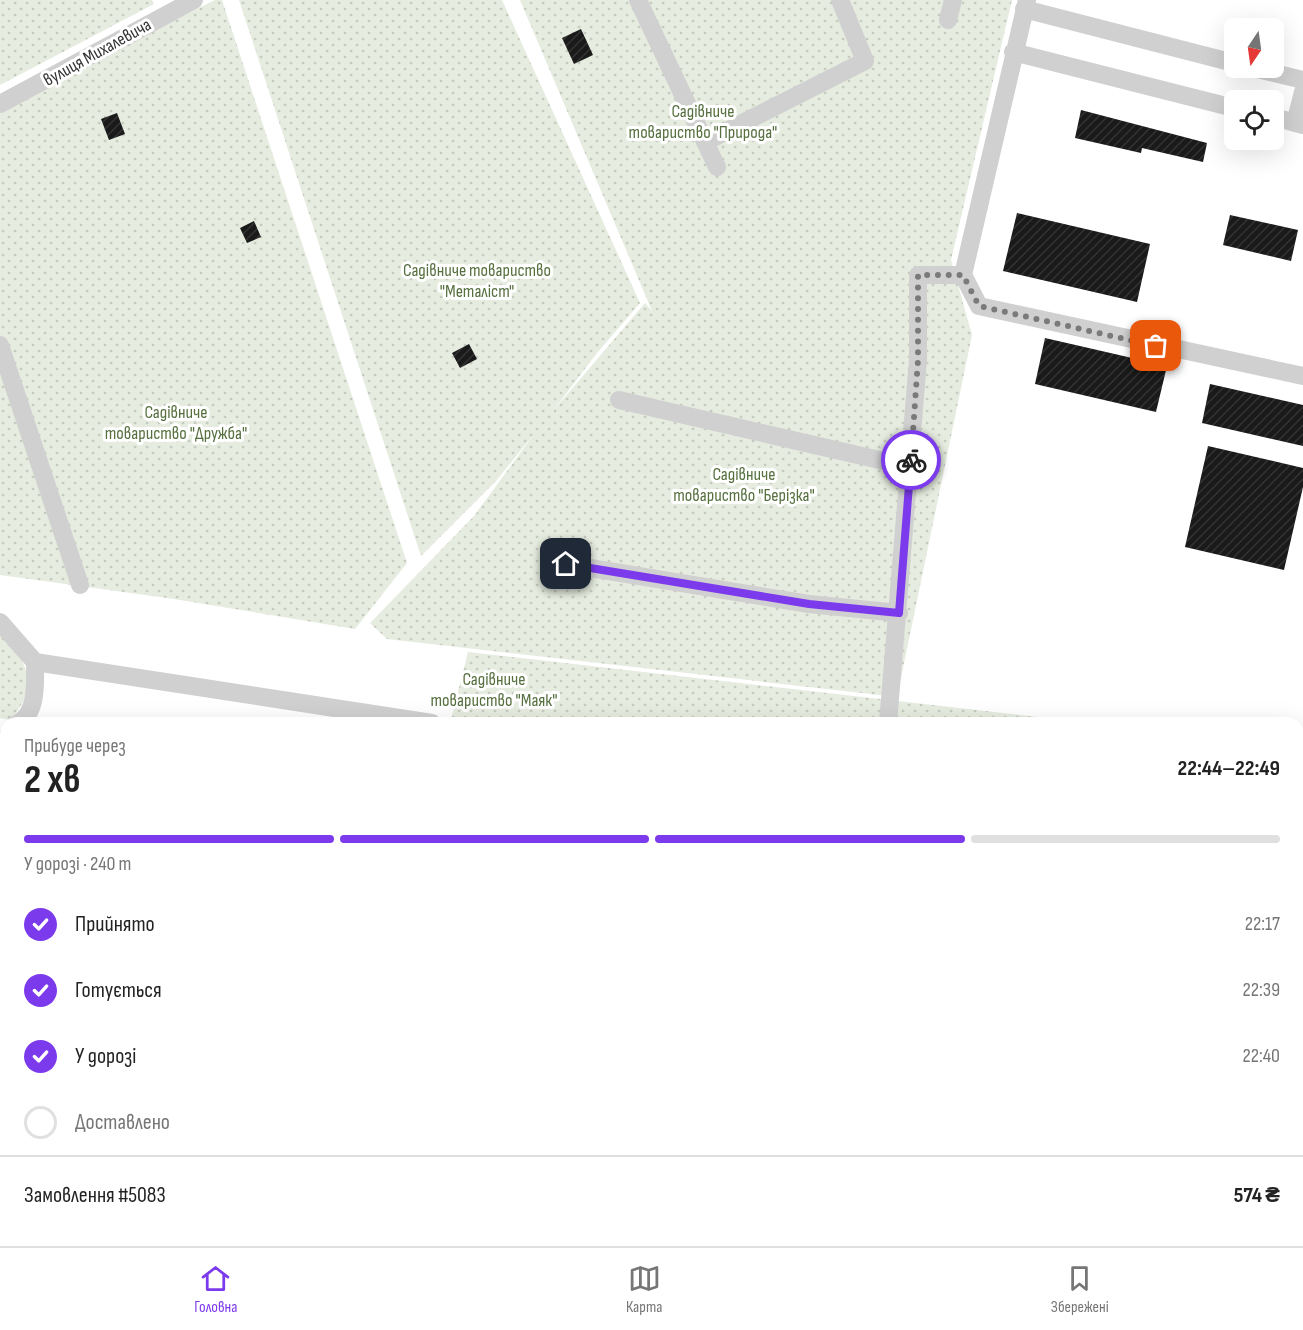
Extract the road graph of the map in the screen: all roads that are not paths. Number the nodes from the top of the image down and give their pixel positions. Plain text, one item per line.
1 (194, 0) edge
2 (638, 0) edge
3 (840, 0) edge
4 (953, 0) edge
5 (1025, 4) edge
6 (948, 20) dead end
7 (1013, 52) junction
8 (1224, 60) edge
9 (1284, 75) edge
10 (1303, 80) edge
11 (1303, 92) edge
12 (0, 104) edge
13 (1224, 105) edge
14 (1284, 120) edge
15 (1299, 124) edge
16 (705, 142) junction
17 (717, 167) dead end
18 (963, 275) junction
19 (0, 345) edge
20 (1303, 376) edge
21 (619, 400) dead end
22 (910, 467) junction
23 (566, 564) dead end
24 (80, 585) dead end
25 (899, 613) junction
26 (0, 622) edge
27 (35, 662) junction
28 (27, 717) edge
29 (393, 717) edge
30 (889, 717) edge

1 - 12 street, вулиця Михалевича
2 - 16 street
3 - 16 street
4 - 6 street
5 - 7 street
5 - 8 street
7 - 13 street
7 - 18 street
9 - 10 street
11 - 15 street
14 - 15 street
16 - 17 street
18 - 20 street
18 - 22 street
19 - 24 street
21 - 22 street
22 - 25 street
23 - 25 street
25 - 30 street
26 - 27 street
27 - 28 street
27 - 29 street

